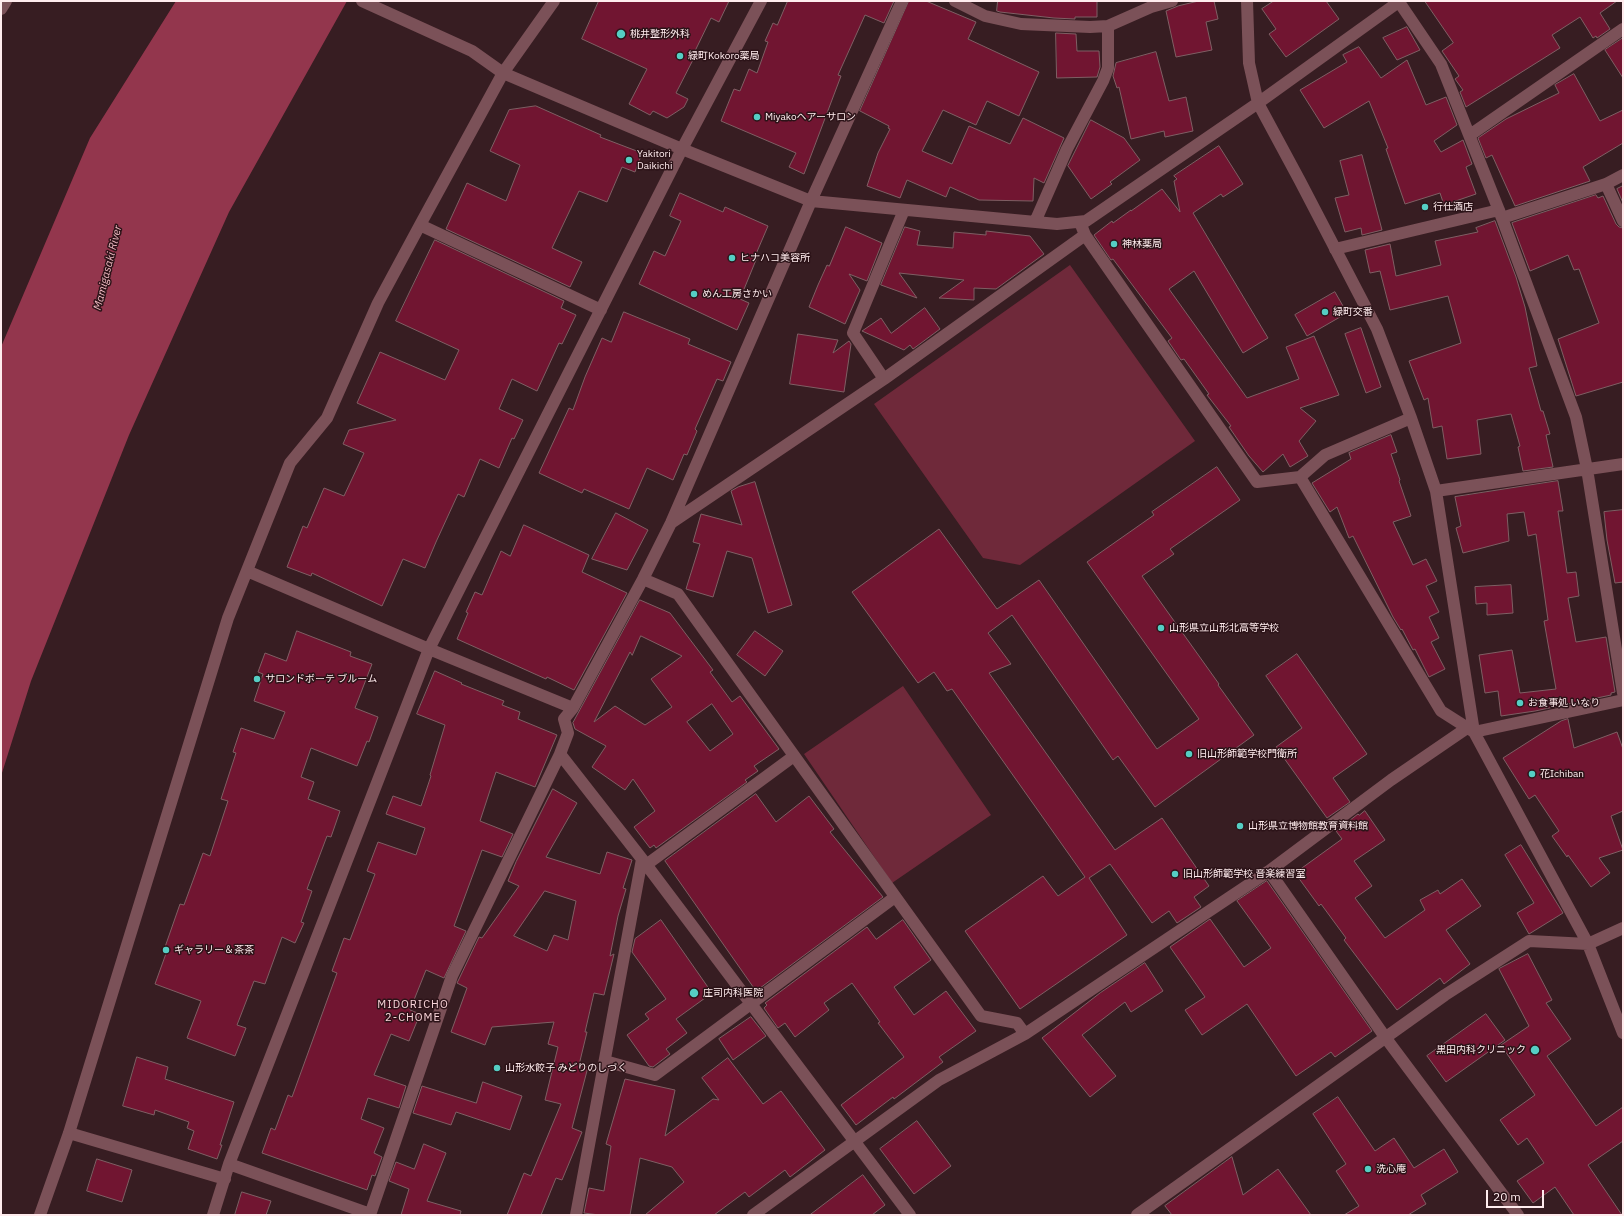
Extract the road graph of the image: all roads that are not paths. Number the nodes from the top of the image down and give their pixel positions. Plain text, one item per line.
1 (6, 1) edge
2 (362, 1) edge
3 (554, 1) edge
4 (761, 1) edge
5 (902, 1) edge
6 (954, 1) edge
7 (1172, 1) edge
8 (1247, 1) edge
9 (1400, 1) edge
10 (1, 9) edge
11 (1108, 26) junction
12 (1623, 29) edge
13 (503, 73) junction
14 (1258, 103) junction
15 (1470, 135) junction
16 (682, 150) junction
17 (1623, 175) edge
18 (1606, 184) junction
19 (811, 201) junction
20 (904, 210) junction
21 (1501, 214) junction
22 (1623, 221) edge
23 (1035, 222) junction
24 (1080, 222) junction
25 (420, 225) junction
26 (1085, 235) junction
27 (1335, 249) junction
28 (601, 310) junction
29 (884, 379) junction
30 (1411, 418) junction
31 (1623, 464) edge
32 (1586, 469) junction
33 (1300, 477) junction
34 (1436, 491) junction
35 (670, 523) junction
36 (247, 571) junction
37 (643, 579) junction
38 (429, 649) junction
39 (1623, 693) edge
40 (1623, 700) edge
41 (573, 708) junction
42 (1470, 730) junction
43 (560, 754) junction
44 (794, 756) junction
45 (644, 862) junction
46 (1269, 870) junction
47 (896, 897) junction
48 (1623, 928) edge
49 (1588, 944) junction
50 (750, 1005) junction
51 (1623, 1033) edge
52 (1025, 1034) junction
53 (1385, 1037) junction
54 (605, 1061) junction
55 (69, 1132) junction
56 (853, 1142) junction
57 (229, 1164) junction
58 (225, 1179) junction
59 (1153, 1210) edge
60 (370, 1214) edge
61 (40, 1215) edge
62 (213, 1215) edge
63 (576, 1215) edge
64 (753, 1215) edge
65 (910, 1215) edge
66 (1137, 1215) edge
67 (1518, 1215) edge

1 - 10 street
2 - 13 street
3 - 13 street
4 - 16 street
5 - 19 street
6 - 11 street
7 - 11 street
8 - 14 street
9 - 14 street
9 - 15 street
11 - 23 street
12 - 15 street
13 - 16 street
13 - 25 street
14 - 24 street
14 - 27 street
15 - 21 street
16 - 19 street
16 - 28 street
17 - 18 street
18 - 21 street
18 - 22 street
19 - 20 street
19 - 35 street
20 - 23 street
20 - 29 street
21 - 27 street
21 - 32 street
23 - 24 street
24 - 26 street
25 - 28 street
25 - 36 street
26 - 29 street
26 - 33 street
27 - 30 street
28 - 38 street
29 - 35 street
30 - 33 street
30 - 34 street
31 - 32 street
32 - 34 street
32 - 39 street
33 - 42 street
34 - 42 street
35 - 37 street
36 - 38 street
36 - 55 street
37 - 41 street
37 - 44 street
38 - 41 street
38 - 57 street
40 - 42 street
41 - 43 street
42 - 46 street
42 - 49 street
43 - 45 street
43 - 60 street
44 - 45 street
44 - 47 street
45 - 50 street
45 - 54 street
46 - 52 street
46 - 53 street
47 - 50 street
47 - 52 street
48 - 49 street
49 - 51 street
49 - 53 street
50 - 54 street
50 - 56 street
52 - 56 street
53 - 59 street
53 - 67 street
54 - 63 street
55 - 58 street
55 - 61 street
56 - 64 street
56 - 65 street
57 - 58 street
57 - 60 street
58 - 62 street
59 - 66 street

